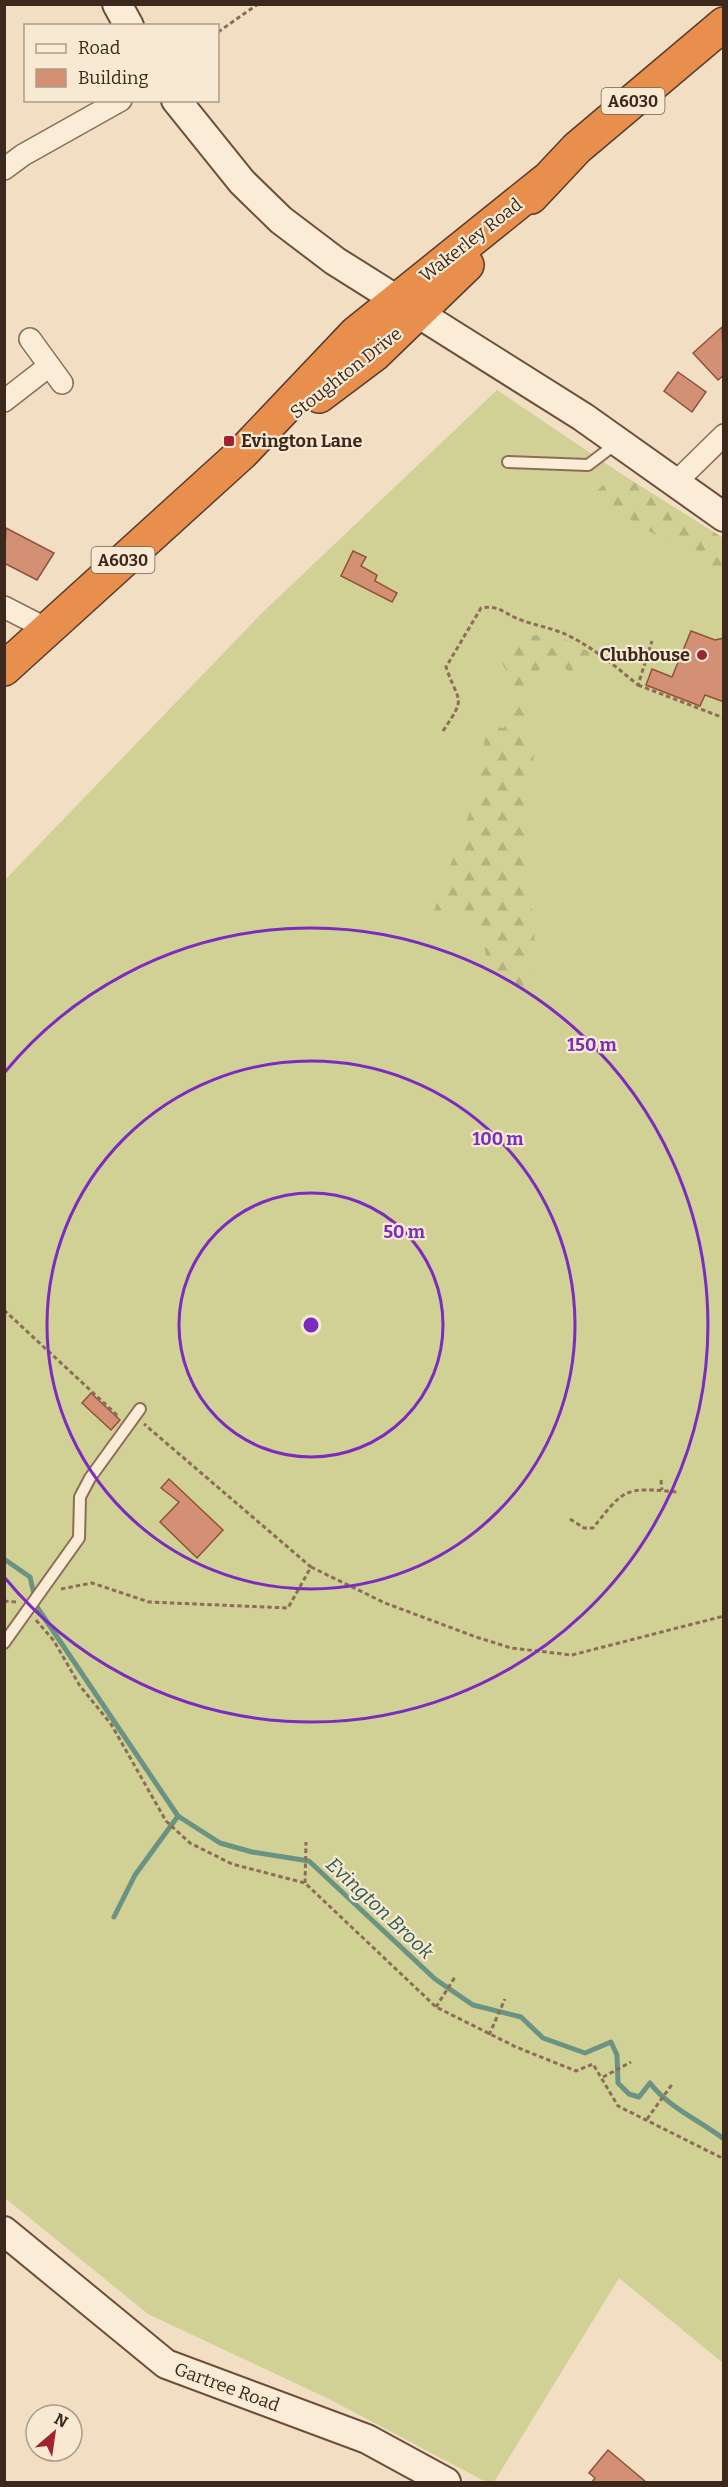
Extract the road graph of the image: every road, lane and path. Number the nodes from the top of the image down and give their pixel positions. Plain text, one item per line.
1 (117, 4) edge
2 (258, 4) edge
3 (128, 24) edge
4 (723, 24) edge
5 (219, 31) edge
6 (117, 102) edge
7 (178, 102) edge
8 (4, 169) edge
9 (409, 306) junction
10 (30, 339) dead end
11 (49, 366) junction
12 (62, 383) dead end
13 (4, 401) edge
14 (723, 435) edge
15 (617, 443) junction
16 (508, 462) dead end
17 (675, 483) junction
18 (723, 517) edge
19 (4, 606) edge
20 (47, 629) junction
21 (652, 641) dead end
22 (4, 669) edge
23 (638, 685) junction
24 (723, 718) edge
25 (443, 731) dead end
26 (4, 1310) edge
27 (141, 1409) junction
28 (661, 1480) dead end
29 (662, 1491) junction
30 (677, 1492) dead end
31 (570, 1519) dead end
32 (311, 1567) junction
33 (41, 1593) junction
34 (29, 1608) junction
35 (723, 1616) edge
36 (4, 1643) edge
37 (306, 1842) dead end
38 (306, 1883) junction
39 (455, 1977) dead end
40 (505, 1999) dead end
41 (436, 2007) junction
42 (489, 2035) junction
43 (631, 2062) dead end
44 (603, 2077) junction
45 (673, 2083) dead end
46 (646, 2119) junction
47 (723, 2159) edge
48 (4, 2231) edge
49 (446, 2482) edge

1 - 3 main road
2 - 5 path
4 - 9 highway, Wakerley Road / A6030
6 - 8 street
7 - 9 main road
9 - 15 main road
9 - 20 highway, Stoughton Drive / A6030
10 - 11 street
11 - 12 street
11 - 13 street
14 - 17 street
15 - 16 lane
15 - 17 main road
17 - 18 main road
19 - 20 street
20 - 22 highway, Stoughton Drive / A6030
21 - 23 path
23 - 24 path
23 - 25 path
26 - 27 path
27 - 32 path
27 - 33 lane
28 - 29 path
29 - 30 path
29 - 31 path
32 - 33 path
32 - 35 path
33 - 34 lane
34 - 36 lane
34 - 38 path
37 - 38 path
38 - 41 path
39 - 41 path
40 - 42 path
41 - 42 path
42 - 44 path
43 - 44 path
44 - 46 path
45 - 46 path
46 - 47 path
48 - 49 main road, Gartree Road

